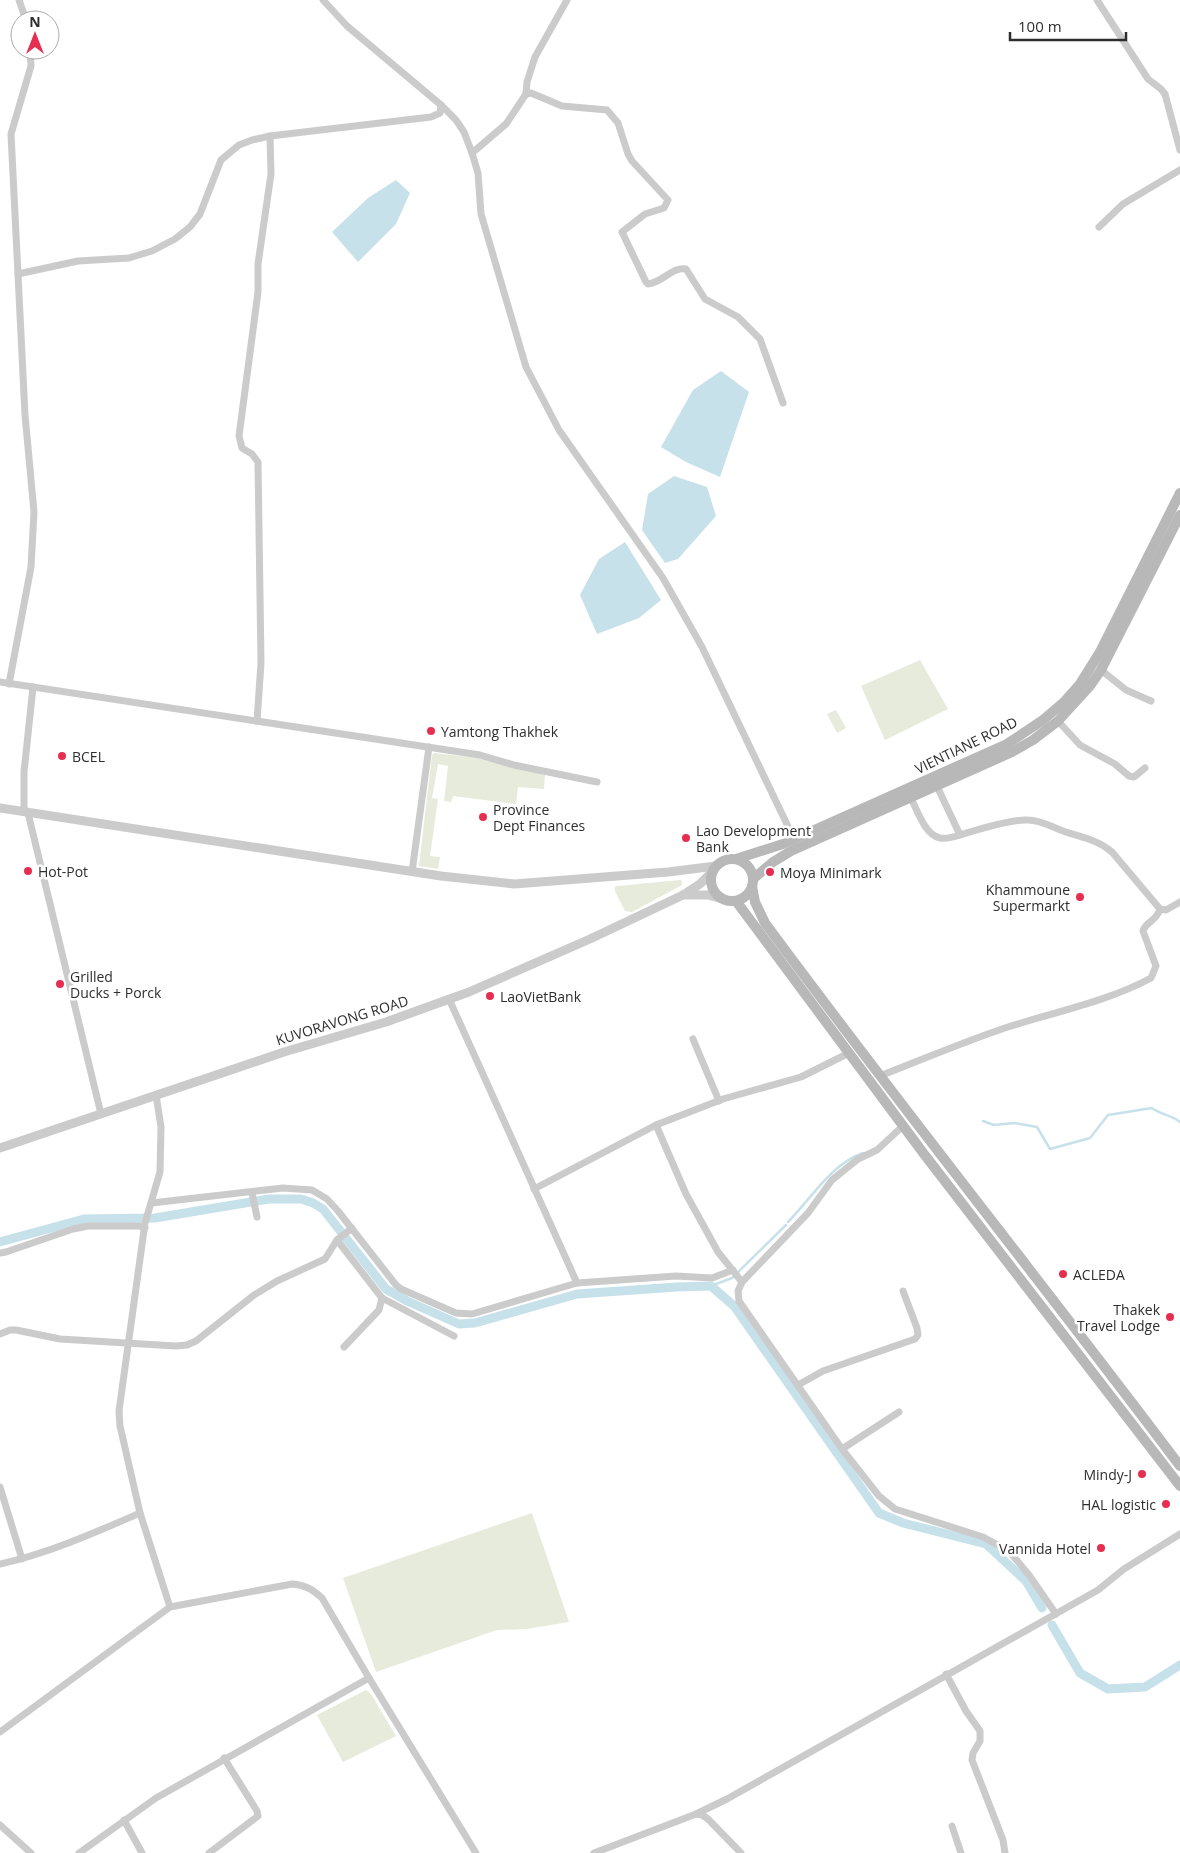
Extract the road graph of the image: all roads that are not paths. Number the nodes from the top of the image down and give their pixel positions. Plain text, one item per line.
1 (323, 0) edge
2 (567, 0) edge
3 (1097, 0) edge
4 (31, 60) edge
5 (526, 94) junction
6 (441, 105) junction
7 (270, 136) junction
8 (1180, 150) edge
9 (472, 153) junction
10 (1180, 170) edge
11 (1099, 227) dead end
12 (18, 274) junction
13 (783, 403) dead end
14 (1180, 493) edge
15 (1180, 515) edge
16 (1101, 670) junction
17 (0, 682) edge
18 (9, 684) junction
19 (33, 688) junction
20 (1151, 701) dead end
21 (257, 721) junction
22 (1058, 721) junction
23 (429, 747) junction
24 (1145, 768) dead end
25 (935, 781) junction
26 (597, 782) dead end
27 (911, 798) junction
28 (0, 808) edge
29 (26, 812) junction
30 (960, 835) junction
31 (794, 839) junction
32 (736, 859) junction
33 (714, 869) junction
34 (412, 872) junction
35 (753, 882) junction
36 (683, 895) junction
37 (719, 898) junction
38 (736, 901) junction
39 (1180, 902) edge
40 (1160, 909) junction
41 (449, 999) junction
42 (693, 1039) dead end
43 (849, 1053) junction
44 (880, 1076) junction
45 (156, 1095) junction
46 (719, 1100) junction
47 (101, 1114) junction
48 (656, 1125) junction
49 (904, 1125) junction
50 (0, 1148) edge
51 (534, 1189) junction
52 (252, 1193) junction
53 (152, 1203) junction
54 (257, 1217) dead end
55 (145, 1225) junction
56 (352, 1228) junction
57 (337, 1240) junction
58 (0, 1253) edge
59 (733, 1270) junction
60 (742, 1282) junction
61 (577, 1283) junction
62 (904, 1291) dead end
63 (382, 1298) junction
64 (0, 1334) edge
65 (454, 1336) dead end
66 (128, 1344) junction
67 (344, 1347) dead end
68 (798, 1385) junction
69 (899, 1412) dead end
70 (842, 1449) junction
71 (1180, 1466) edge
72 (1180, 1486) edge
73 (0, 1487) edge
74 (140, 1513) junction
75 (1180, 1534) edge
76 (22, 1559) junction
77 (0, 1564) edge
78 (170, 1608) junction
79 (1056, 1614) junction
80 (946, 1674) junction
81 (369, 1678) junction
82 (0, 1732) edge
83 (224, 1758) junction
84 (696, 1814) junction
85 (124, 1820) junction
86 (0, 1825) edge
87 (952, 1826) dead end
88 (472, 1851) edge
89 (31, 1853) edge
90 (79, 1853) edge
91 (142, 1853) edge
92 (209, 1853) edge
93 (594, 1853) edge
94 (741, 1853) edge
95 (961, 1853) edge
96 (1005, 1853) edge

1 - 6 street
2 - 5 street
3 - 8 street
4 - 12 street
5 - 9 street
5 - 13 street
6 - 7 street
6 - 9 street
7 - 12 street
7 - 21 street
9 - 31 street
10 - 11 street
12 - 18 street
14 - 25 main road, VIENTIANE ROAD
15 - 16 main road
16 - 20 street
16 - 22 main road
17 - 18 street
18 - 19 street
19 - 21 street
19 - 29 street
21 - 23 street
22 - 24 street
22 - 25 main road
23 - 26 street
23 - 34 street
25 - 27 main road
25 - 30 street
25 - 31 main road, VIENTIANE ROAD
27 - 30 street
27 - 35 main road
28 - 29 street
29 - 34 street
29 - 47 street
30 - 40 street
31 - 32 main road, VIENTIANE ROAD
32 - 33 main road
32 - 35 main road
33 - 34 street
33 - 36 street
33 - 37 main road
35 - 38 main road
35 - 44 main road
36 - 37 street
36 - 41 street, KUVORAVONG ROAD
37 - 38 main road
38 - 43 main road
39 - 40 street
40 - 44 street
41 - 45 street, KUVORAVONG ROAD
41 - 51 street
42 - 46 street
43 - 46 street
43 - 49 main road
44 - 71 main road
45 - 47 street, KUVORAVONG ROAD
45 - 53 street
46 - 48 street
47 - 50 street, KUVORAVONG ROAD
48 - 51 street
48 - 59 street
49 - 60 street
49 - 72 main road
51 - 61 street
52 - 53 street
52 - 54 street
52 - 56 street
53 - 55 street
55 - 58 street
55 - 66 street
56 - 57 street
56 - 61 street
57 - 63 street
57 - 66 street
59 - 60 street
59 - 61 street
60 - 68 street
62 - 68 street
63 - 65 street
63 - 67 street
64 - 66 street
66 - 74 street
68 - 70 street
69 - 70 street
70 - 79 street
73 - 76 street
74 - 76 street
74 - 78 street
75 - 79 street
76 - 77 street
78 - 81 street
78 - 82 street
79 - 80 street
80 - 84 street
80 - 96 street
81 - 83 street
81 - 88 street
83 - 85 street
83 - 92 street
84 - 93 street
84 - 94 street
85 - 90 street
85 - 91 street
86 - 89 street
87 - 95 street

